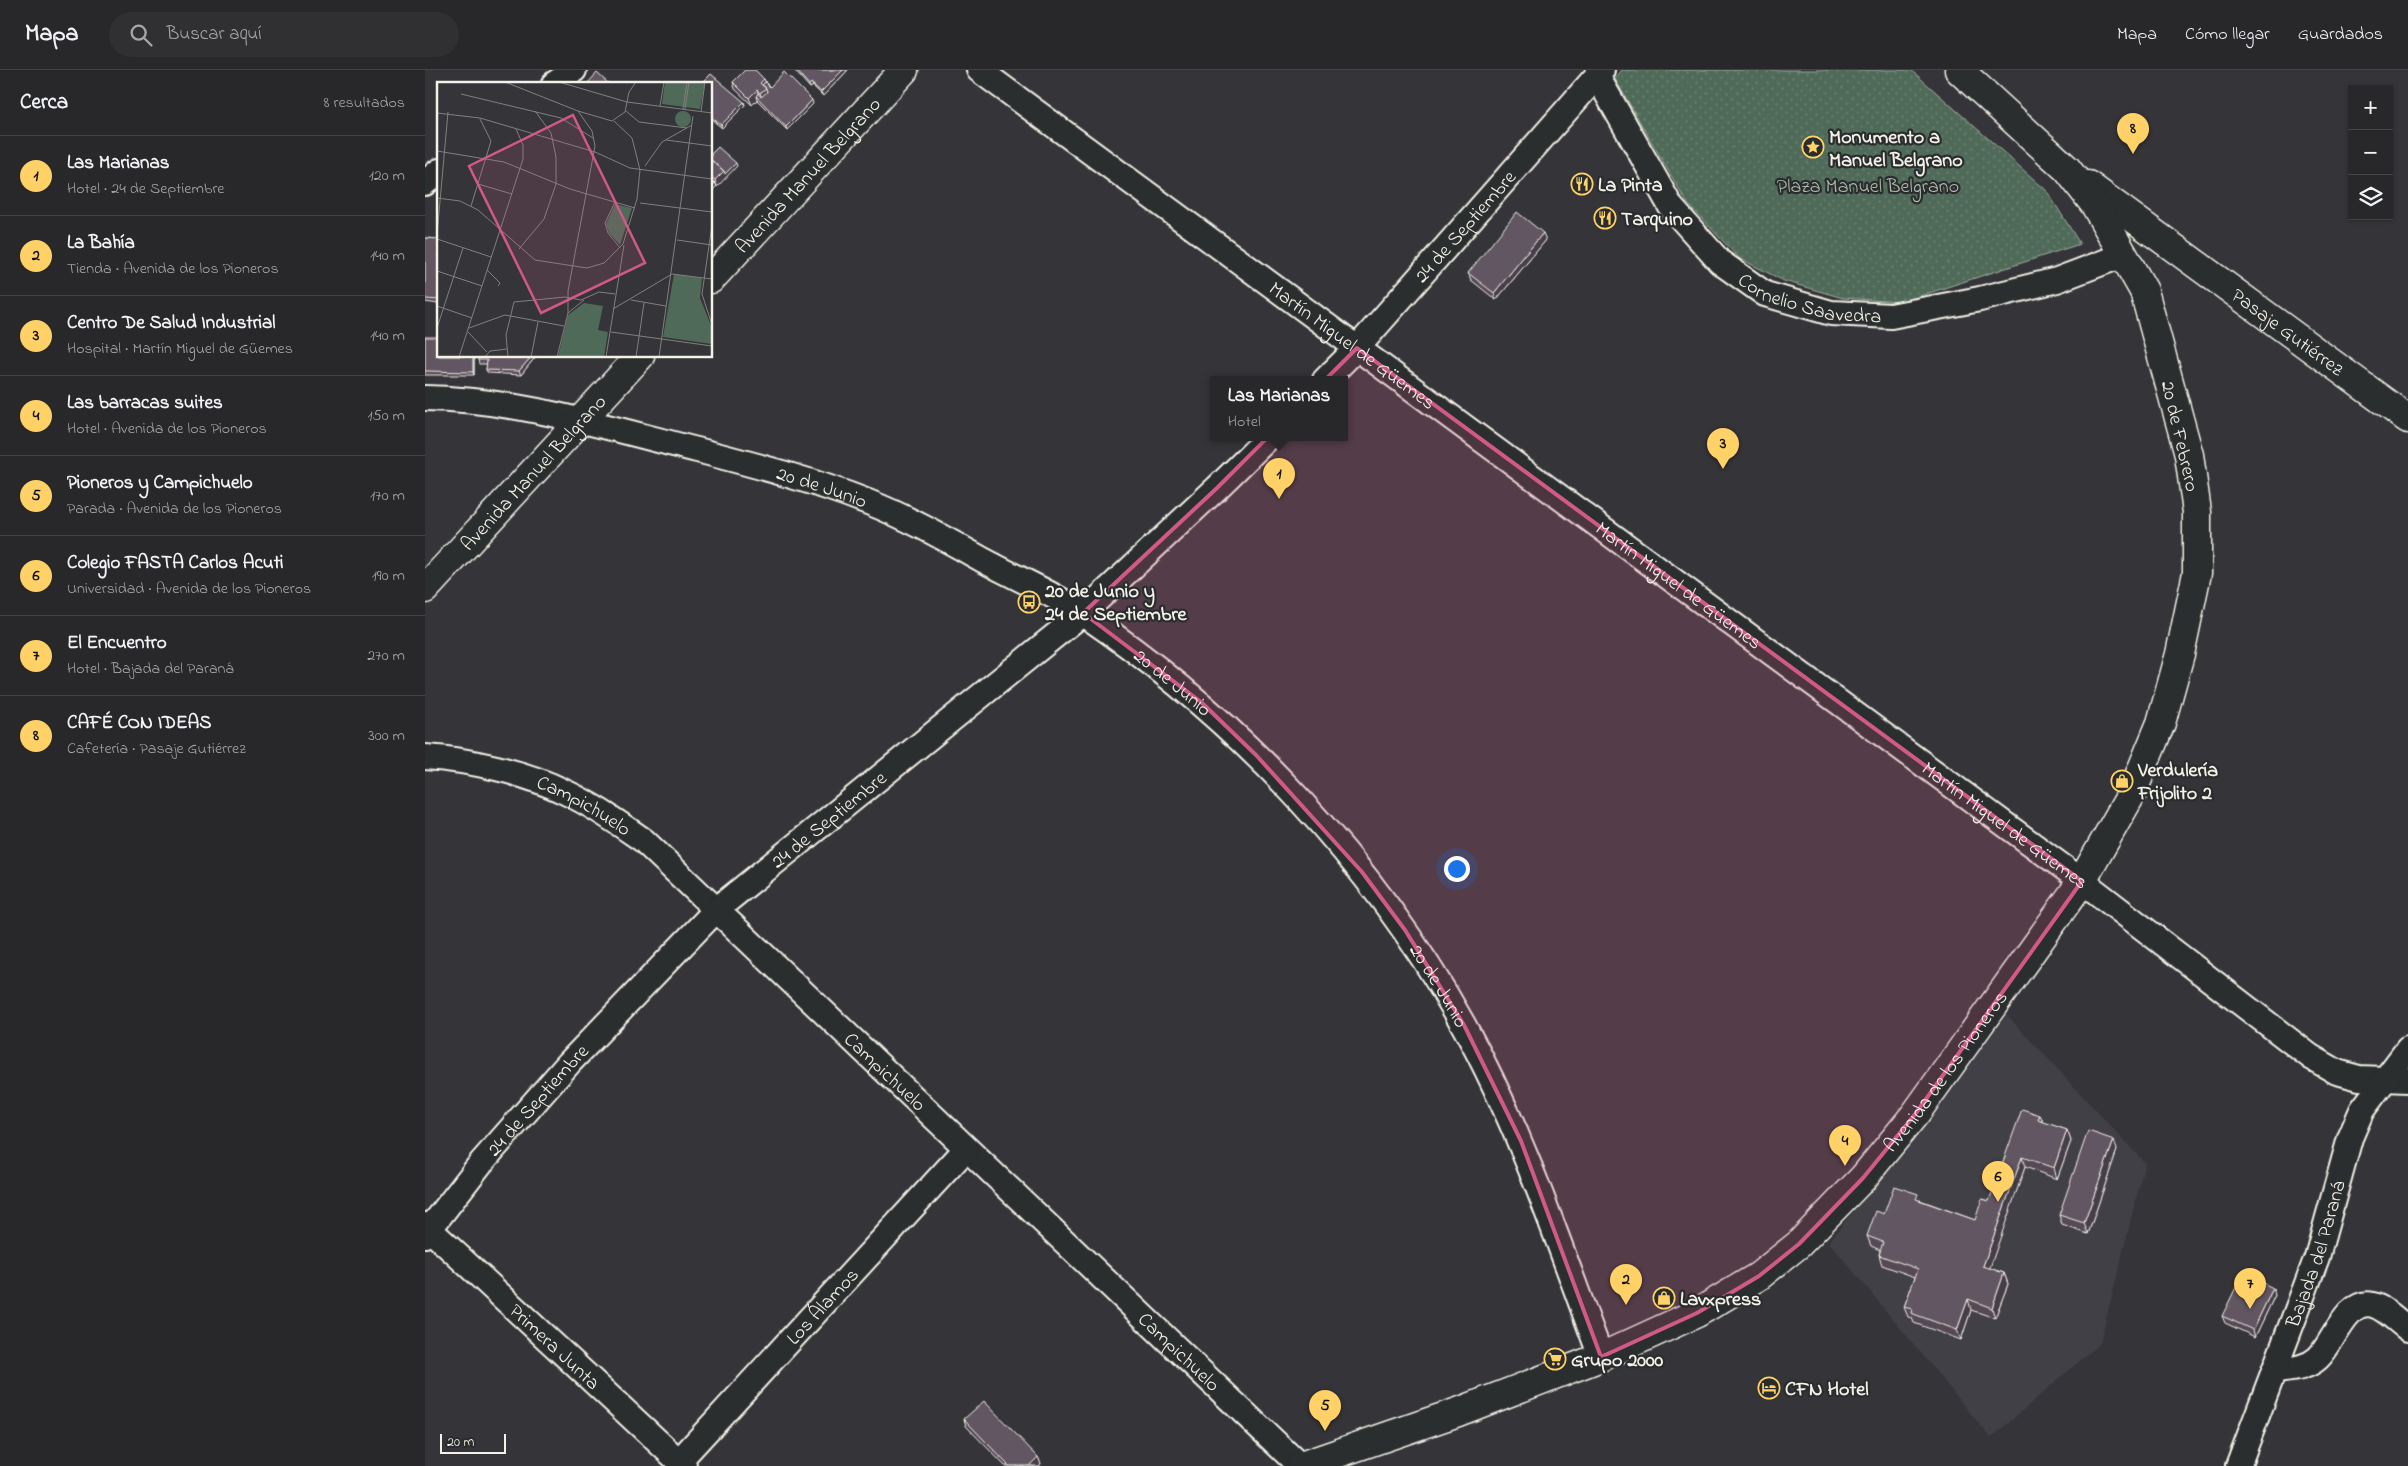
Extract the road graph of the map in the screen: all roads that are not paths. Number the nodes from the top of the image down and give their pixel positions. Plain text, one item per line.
1 (574, 70) edge
2 (904, 70) edge
3 (979, 70) edge
4 (1959, 70) edge
5 (1599, 73) edge
6 (557, 82) edge
7 (2067, 169) junction
8 (437, 173) edge
9 (425, 183) edge
10 (2167, 244) junction
11 (2123, 255) junction
12 (713, 277) edge
13 (1357, 348) junction
14 (638, 358) edge
15 (1329, 376) edge
16 (425, 398) edge
17 (2408, 419) edge
18 (579, 422) junction
19 (1264, 441) edge
20 (425, 590) edge
21 (1083, 613) junction
22 (425, 757) edge
23 (2082, 881) junction
24 (717, 909) junction
25 (2408, 1049) edge
26 (2385, 1078) junction
27 (2408, 1080) edge
28 (966, 1149) junction
29 (426, 1230) edge
30 (2408, 1329) edge
31 (1601, 1357) junction
32 (2275, 1371) junction
33 (681, 1464) edge
34 (1300, 1466) edge
35 (2238, 1466) edge

1 - 6 street
2 - 12 main road, Avenida Manuel Belgrano
3 - 13 street, Martín Miguel de Güemes
4 - 7 main road, 20 de Febrero
5 - 11 street, Cornelio Saavedra
5 - 13 street, 24 de Septiembre
7 - 10 main road, Pasaje Gutiérrez
7 - 11 main road, 20 de Febrero
8 - 9 street
10 - 11 main road
10 - 17 main road, Pasaje Gutiérrez
11 - 23 main road, 20 de Febrero
13 - 15 street, 24 de Septiembre
13 - 23 street, Martín Miguel de Güemes
14 - 18 main road, Avenida Manuel Belgrano
16 - 18 street, 20 de Junio
18 - 20 main road, Avenida Manuel Belgrano
18 - 21 street, 20 de Junio
19 - 21 street, 24 de Septiembre
21 - 24 street, 24 de Septiembre
21 - 31 street, 20 de Junio
22 - 24 street, Campichuelo
23 - 26 street, Martín Miguel de Güemes
23 - 31 main road, Avenida de los Pioneros
24 - 28 street, Campichuelo
24 - 29 street, 24 de Septiembre
25 - 26 street, Bajada del Paraná
26 - 27 street, Martín Miguel de Güemes
26 - 32 street, Bajada del Paraná
28 - 33 street, Los Álamos
28 - 34 street, Campichuelo
29 - 33 street, Primera Junta
30 - 32 street
31 - 34 main road, Avenida de los Pioneros
32 - 35 street, Bajada del Paraná

